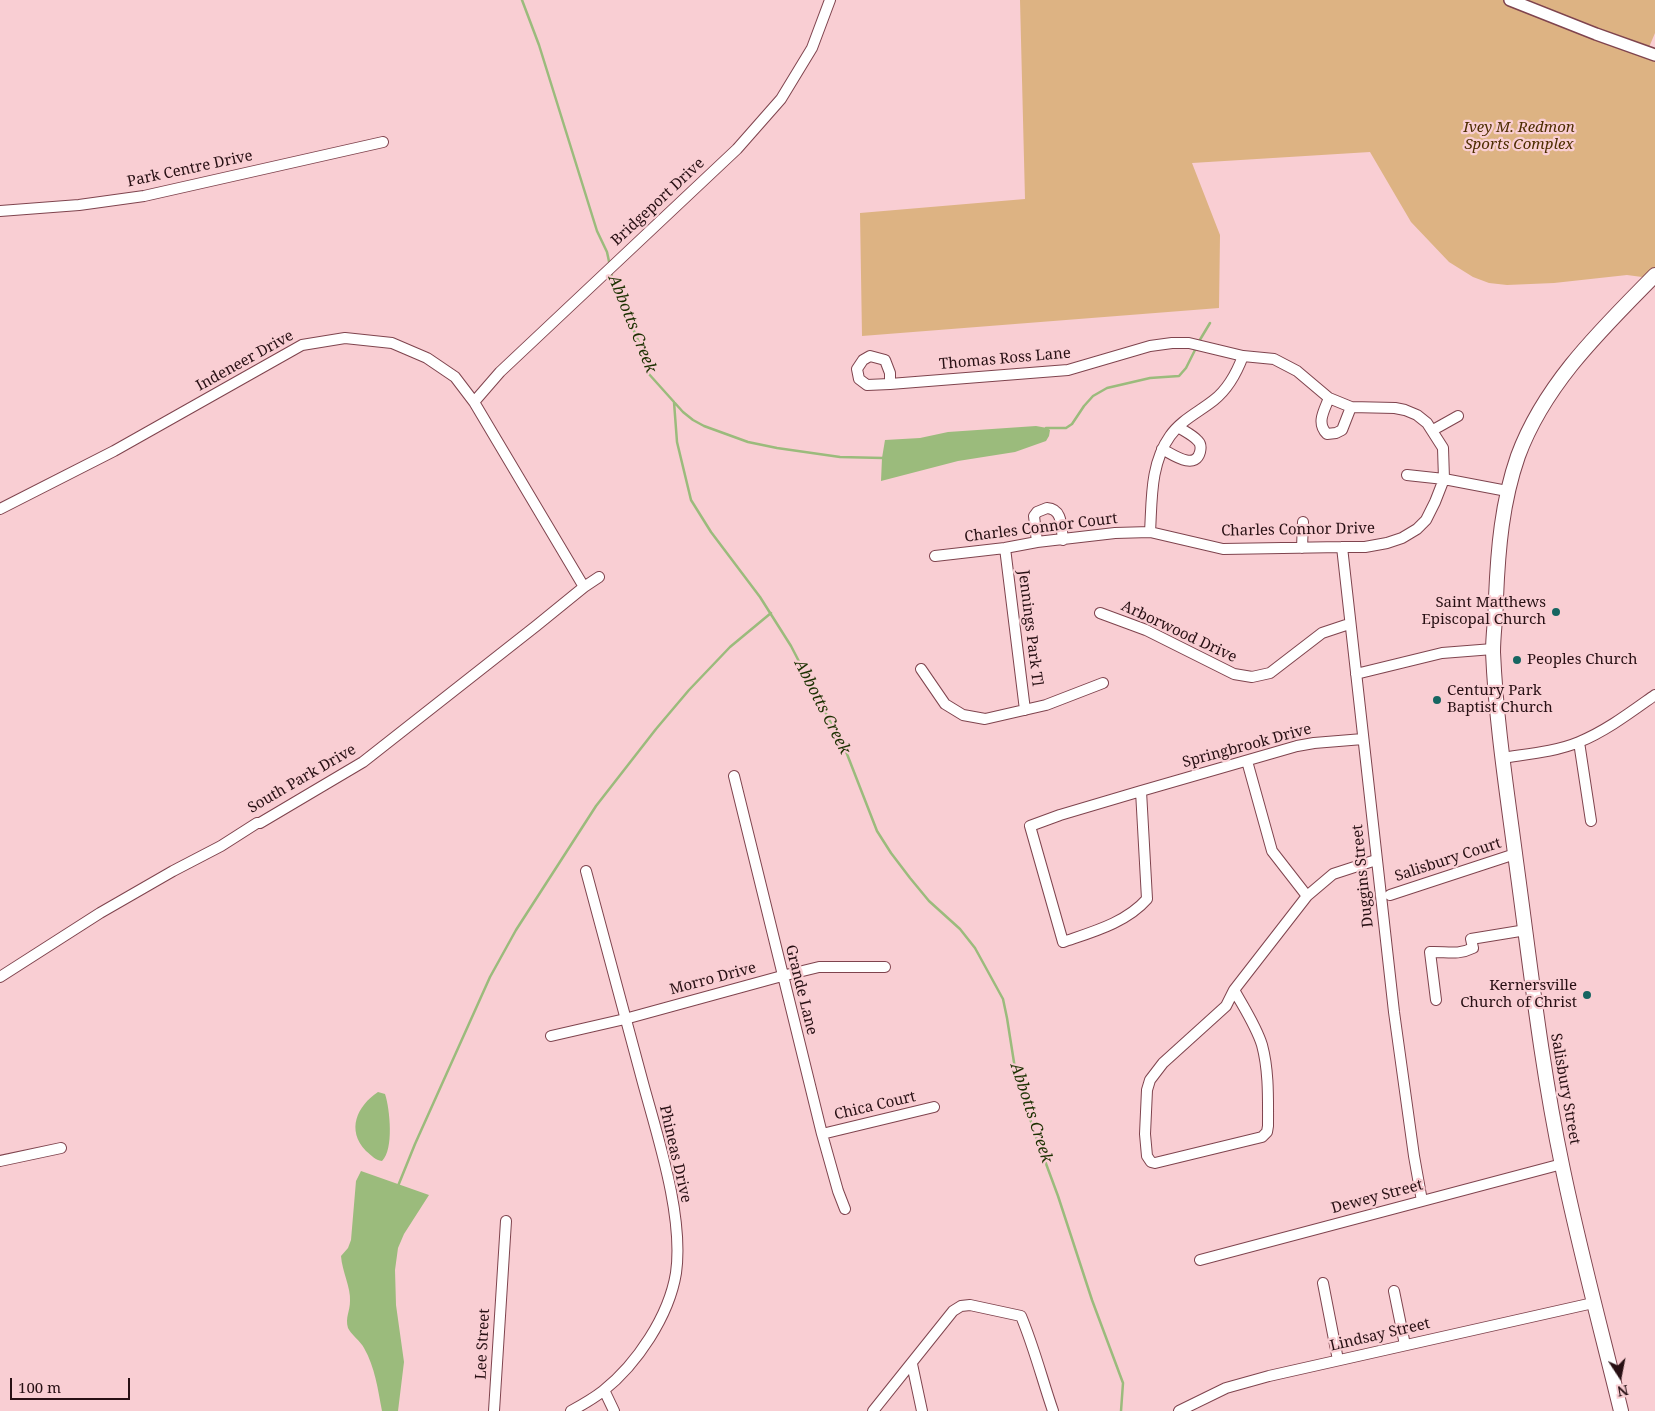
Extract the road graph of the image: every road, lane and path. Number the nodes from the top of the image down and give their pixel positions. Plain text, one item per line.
1 (830, 0) edge
2 (1510, 0) edge
3 (1655, 55) edge
4 (383, 142) dead end
5 (0, 211) edge
6 (1655, 275) edge
7 (1244, 356) junction
8 (890, 384) dead end
9 (1329, 398) junction
10 (474, 402) junction
11 (1351, 407) junction
12 (1458, 416) dead end
13 (1178, 427) junction
14 (1433, 430) junction
15 (1162, 449) junction
16 (1407, 475) dead end
17 (1444, 479) junction
18 (1507, 491) junction
19 (0, 509) edge
20 (1303, 522) dead end
21 (1150, 532) junction
22 (1063, 540) junction
23 (1037, 542) junction
24 (1005, 548) junction
25 (1302, 548) junction
26 (1342, 548) junction
27 (935, 556) dead end
28 (599, 577) dead end
29 (584, 587) junction
30 (1100, 613) dead end
31 (1350, 624) junction
32 (1493, 649) junction
33 (921, 669) dead end
34 (1356, 674) junction
35 (1103, 683) dead end
36 (1655, 695) edge
37 (1025, 710) junction
38 (1362, 739) junction
39 (1579, 742) junction
40 (1502, 758) junction
41 (1247, 761) junction
42 (734, 776) dead end
43 (1141, 791) junction
44 (1591, 821) dead end
45 (1515, 854) junction
46 (1376, 860) junction
47 (586, 870) dead end
48 (1390, 895) dead end
49 (1307, 896) junction
50 (1526, 930) junction
51 (885, 967) dead end
52 (782, 976) junction
53 (0, 977) edge
54 (1234, 990) junction
55 (1436, 1000) dead end
56 (626, 1019) junction
57 (551, 1036) dead end
58 (934, 1108) dead end
59 (822, 1134) junction
60 (61, 1148) dead end
61 (0, 1161) edge
62 (1562, 1164) junction
63 (1422, 1201) junction
64 (845, 1208) dead end
65 (506, 1221) dead end
66 (1200, 1260) dead end
67 (1323, 1283) dead end
68 (1394, 1291) dead end
69 (1593, 1303) junction
70 (1405, 1345) junction
71 (1338, 1360) junction
72 (912, 1364) junction
73 (604, 1390) junction
74 (494, 1411) edge
75 (572, 1411) edge
76 (614, 1411) edge
77 (873, 1411) edge
78 (922, 1411) edge
79 (1053, 1411) edge
80 (1179, 1411) edge
81 (1620, 1411) edge

1 - 10 street, Bridgeport Drive
2 - 3 street
4 - 5 street, Park Centre Drive
6 - 18 main road, Salisbury Street
7 - 8 street, Thomas Ross Lane
7 - 9 street, Thomas Ross Lane
7 - 13 street
9 - 11 street, Thomas Ross Lane
9 - 11 street
10 - 19 street, Indeneer Drive
10 - 29 street, Indeneer Drive
11 - 14 street, Thomas Ross Lane
12 - 14 street
13 - 15 street
13 - 15 street
14 - 17 street, Thomas Ross Lane
15 - 21 street
16 - 17 street
17 - 18 street
17 - 26 street, Charles Connor Drive
18 - 32 main road, Salisbury Street
20 - 25 street
21 - 22 street, Charles Connor Court
21 - 25 street, Charles Connor Drive
22 - 23 street, Charles Connor Court
22 - 23 street
23 - 24 street, Charles Connor Court
24 - 27 street, Charles Connor Court
24 - 37 street, Jennings Park Tl
25 - 26 street, Charles Connor Drive
26 - 31 street, Duggins Street
28 - 29 street, South Park Drive
29 - 53 street, South Park Drive
30 - 31 street, Arborwood Drive
31 - 34 street, Duggins Street
32 - 34 street
32 - 40 main road, Salisbury Street
33 - 37 street
34 - 38 street, Duggins Street
35 - 37 street
36 - 39 street
38 - 41 street, Springbrook Drive
38 - 46 street, Duggins Street
39 - 40 street
39 - 44 street
40 - 45 main road, Salisbury Street
41 - 43 street, Springbrook Drive
41 - 49 street
42 - 52 street, Grande Lane
43 - 43 street, Springbrook Drive
45 - 48 street, Salisbury Court
45 - 50 main road, Salisbury Street
46 - 49 street
46 - 63 street, Duggins Street
47 - 56 street, Phineas Drive
49 - 54 street
50 - 55 street
50 - 62 main road, Salisbury Street
51 - 52 street, Morro Drive
52 - 56 street, Morro Drive
52 - 59 street, Grande Lane
54 - 54 street
56 - 57 street, Morro Drive
56 - 73 street, Phineas Drive
58 - 59 street, Chica Court
59 - 64 street, Grande Lane
60 - 61 street
62 - 63 street, Dewey Street
62 - 69 main road, Salisbury Street
63 - 66 street, Dewey Street
65 - 74 street, Lee Street
67 - 71 street
68 - 70 street
69 - 70 street, Lindsay Street
69 - 81 main road, Salisbury Street
70 - 71 street, Lindsay Street
71 - 80 street, Lindsay Street
72 - 77 street
72 - 78 street
72 - 79 street
73 - 75 street, Phineas Drive
73 - 76 street

